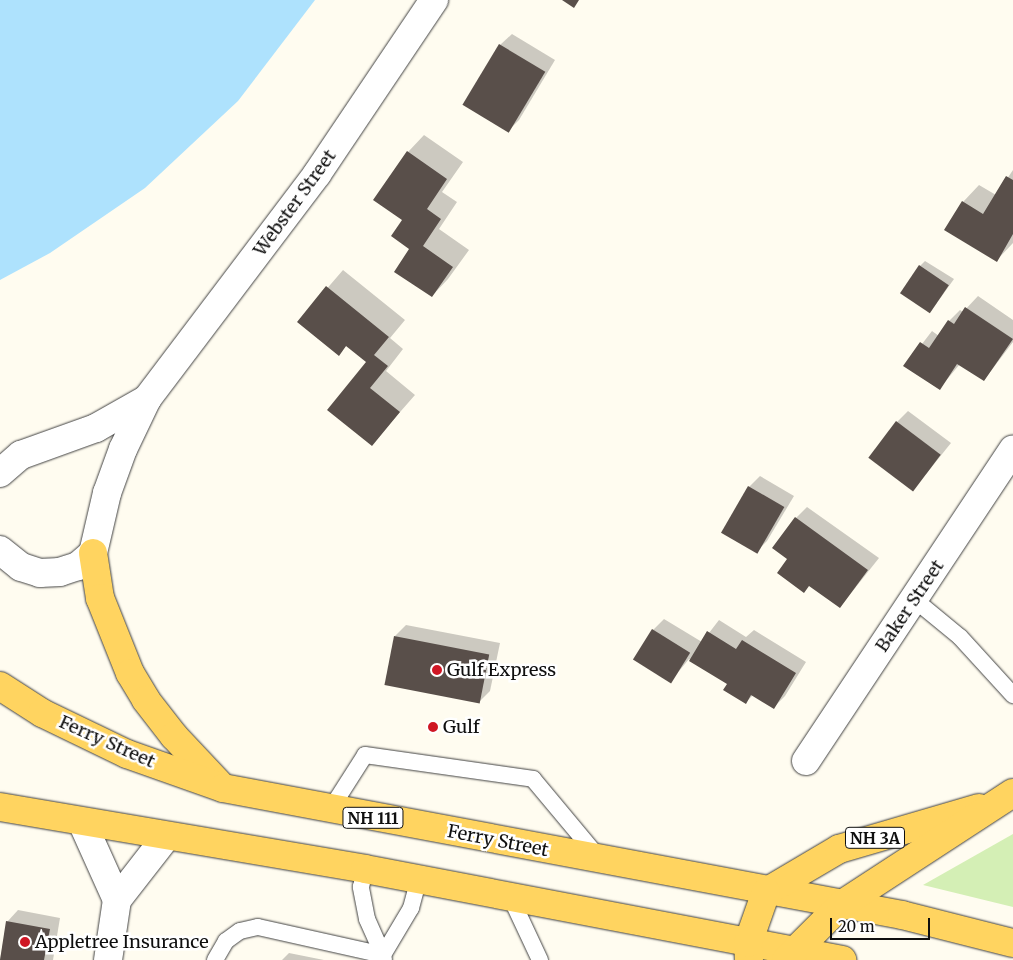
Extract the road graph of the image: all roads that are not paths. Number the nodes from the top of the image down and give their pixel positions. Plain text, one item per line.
1 (434, 0) edge
2 (147, 399) junction
3 (1013, 450) edge
4 (0, 472) edge
5 (0, 550) edge
6 (93, 553) junction
7 (915, 600) junction
8 (0, 686) edge
9 (1013, 695) edge
10 (806, 761) dead end
11 (223, 788) junction
12 (1003, 799) edge
13 (0, 807) edge
14 (330, 810) junction
15 (82, 822) junction
16 (166, 837) junction
17 (601, 861) junction
18 (365, 869) junction
19 (420, 879) junction
20 (766, 892) junction
21 (510, 896) junction
22 (116, 900) junction
23 (841, 905) junction
24 (1013, 943) edge
25 (749, 951) edge
26 (790, 956) edge
27 (384, 957) edge
28 (108, 960) edge
29 (215, 960) edge
30 (540, 960) edge
31 (842, 960) edge

1 - 2 street, Webster Street
2 - 4 street, Webster Street
2 - 6 street, Webster Street
3 - 7 street, Baker Street
5 - 6 street
6 - 11 main road
7 - 9 lane
7 - 10 street, Baker Street
8 - 11 main road, Ferry Street / NH 111
11 - 14 main road, Ferry Street / NH 111
12 - 20 main road, NH 3A
12 - 23 main road, NH 3A
13 - 15 main road
14 - 17 main road, Ferry Street / NH 111
14 - 17 lane
15 - 16 main road
15 - 22 street
16 - 18 main road
16 - 22 street
17 - 20 main road, Ferry Street / NH 111
18 - 19 main road
18 - 27 lane
19 - 21 main road
19 - 27 lane
20 - 23 main road, Ferry Street / NH 111
20 - 25 main road
21 - 25 main road
21 - 30 lane
22 - 28 street
23 - 24 main road, Ferry Street / NH 111
23 - 26 main road, NH 3A
25 - 26 main road
26 - 31 main road
27 - 29 lane

